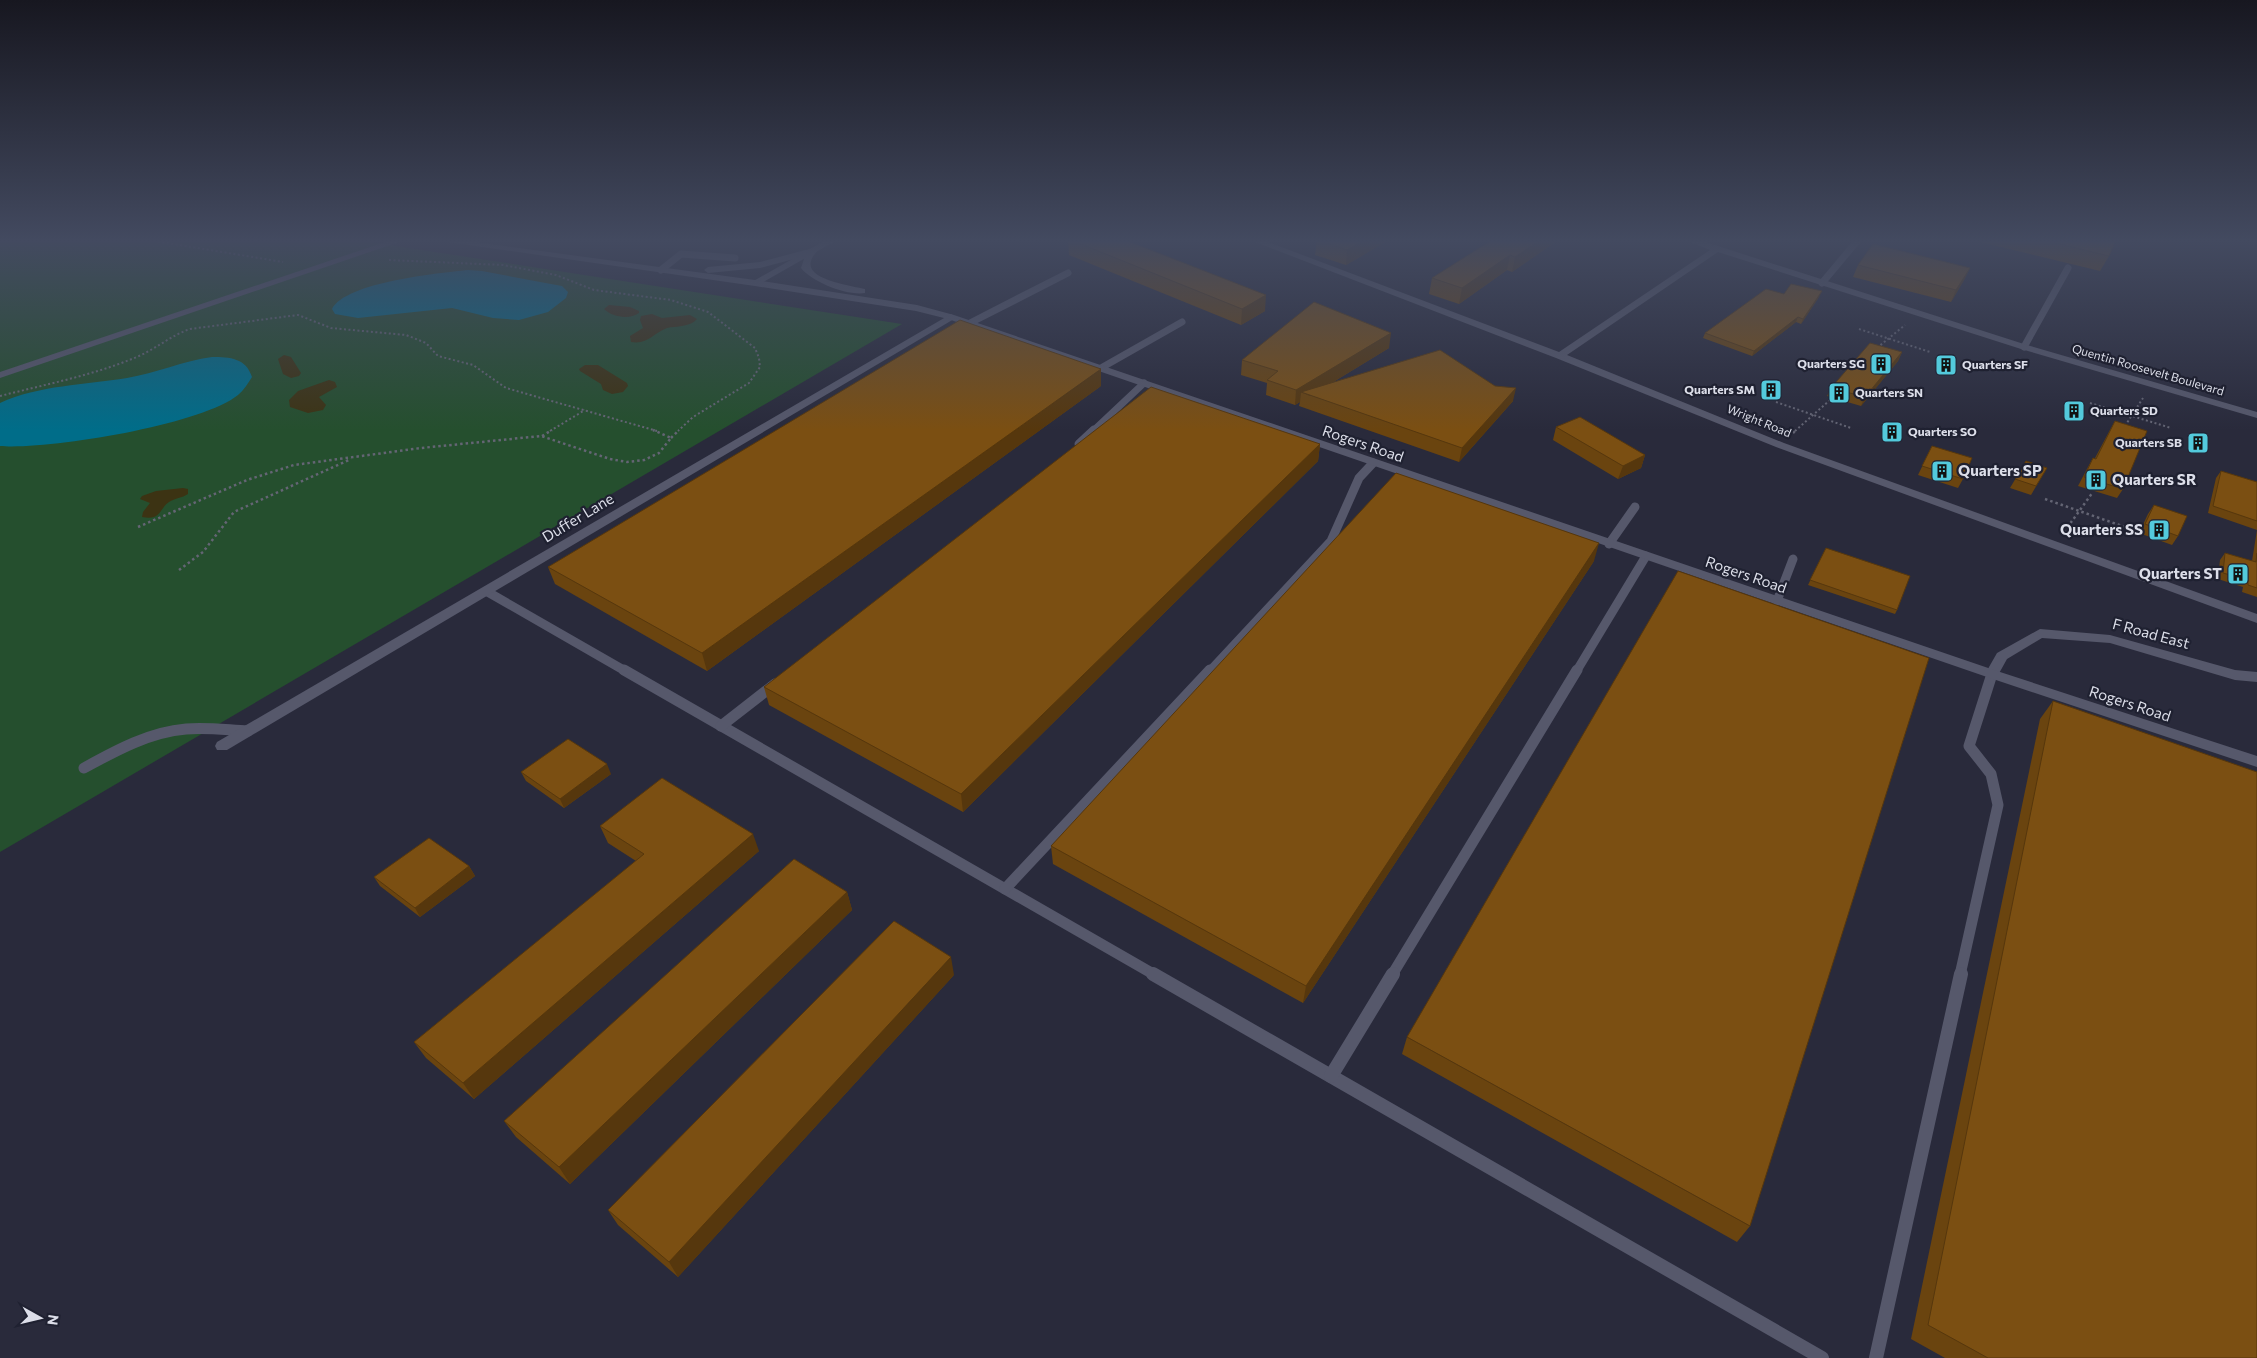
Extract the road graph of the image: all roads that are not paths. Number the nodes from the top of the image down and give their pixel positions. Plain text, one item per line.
1 (214, 303) edge
2 (887, 303) edge
3 (905, 303) edge
4 (1008, 303) edge
5 (1427, 303) edge
6 (1637, 303) edge
7 (1886, 303) edge
8 (2048, 303) edge
9 (917, 308) junction
10 (950, 317) junction
11 (1182, 322) dead end
12 (970, 323) junction
13 (2024, 347) junction
14 (1560, 356) junction
15 (1101, 368) junction
16 (0, 376) edge
17 (1144, 382) junction
18 (2257, 415) edge
19 (1070, 452) edge
20 (1373, 463) junction
21 (1635, 507) dead end
22 (1609, 544) junction
23 (1646, 556) junction
24 (1793, 559) dead end
25 (486, 592) junction
26 (1777, 601) junction
27 (2257, 619) edge
28 (1992, 674) junction
29 (2257, 677) edge
30 (783, 678) edge
31 (721, 726) junction
32 (248, 731) junction
33 (222, 746) dead end
34 (2257, 762) edge
35 (84, 768) dead end
36 (1005, 889) junction
37 (1331, 1076) junction
38 (1822, 1358) edge
39 (1876, 1358) edge

1 - 16 street
2 - 9 street, Rogers Road
3 - 9 street
4 - 12 lane
5 - 14 street, Wright Road
6 - 14 street
7 - 13 street, Quentin Roosevelt Boulevard
8 - 13 lane
9 - 10 street, Rogers Road
10 - 12 street, Rogers Road
10 - 25 street, Duffer Lane
11 - 15 lane
12 - 15 street, Rogers Road
13 - 18 street, Quentin Roosevelt Boulevard
14 - 27 street, Wright Road
15 - 17 street, Rogers Road
17 - 19 lane
17 - 20 street, Rogers Road
20 - 22 street, Rogers Road
20 - 36 lane
21 - 22 lane
22 - 23 street, Rogers Road
23 - 26 street, Rogers Road
23 - 37 lane
24 - 26 lane
25 - 31 lane
25 - 32 street, Duffer Lane
26 - 28 street, Rogers Road
28 - 29 street, F Road East
28 - 34 street, Rogers Road
28 - 39 lane
30 - 31 lane
31 - 36 lane
32 - 33 street, Duffer Lane
32 - 35 lane
36 - 37 lane
37 - 38 lane

